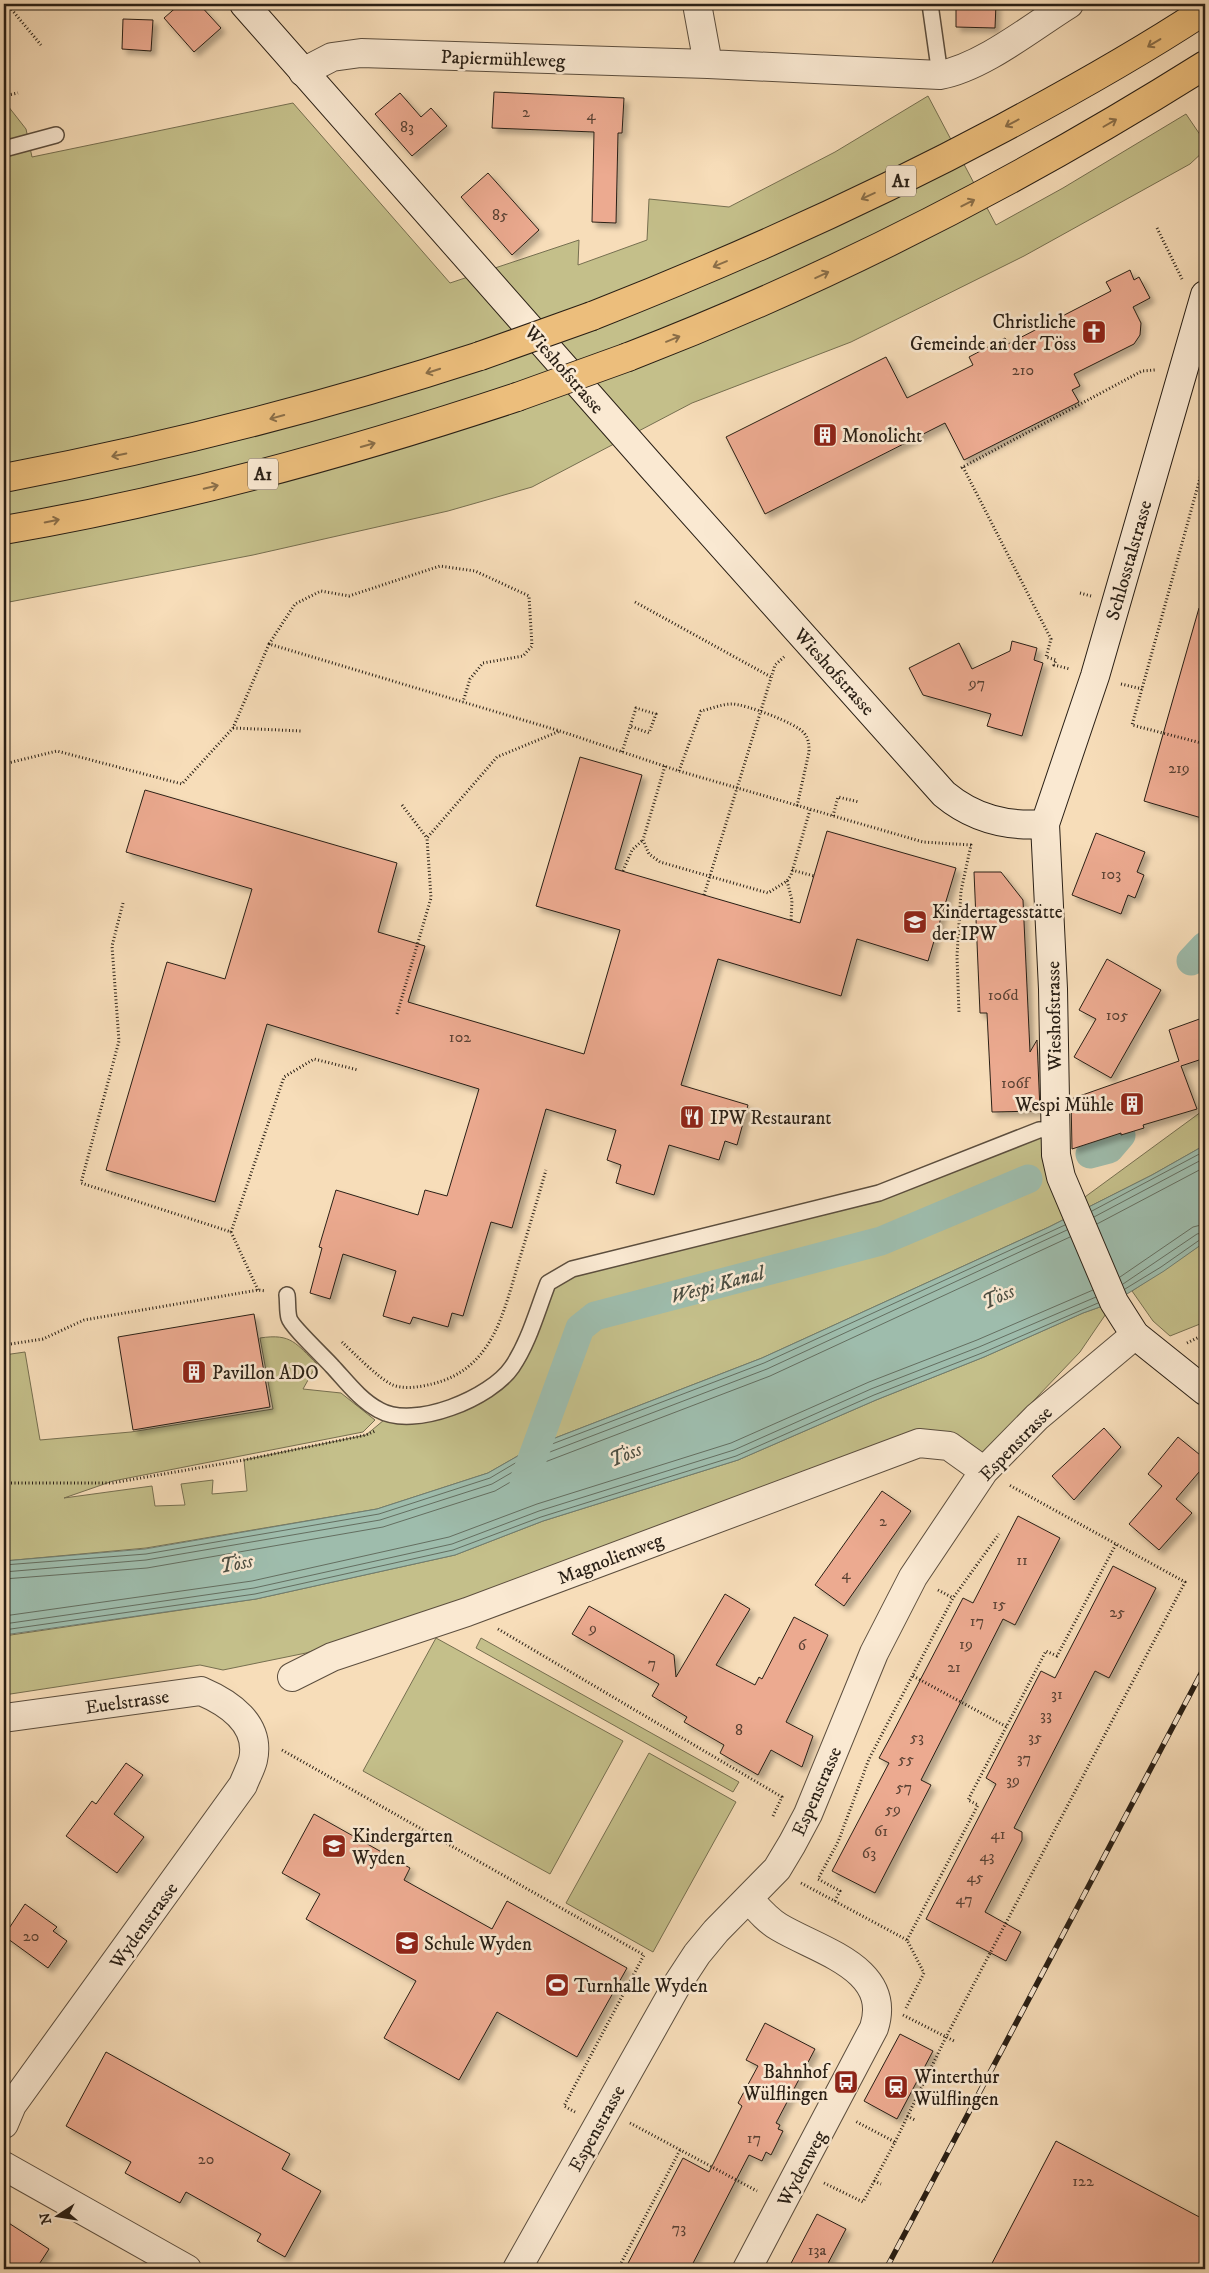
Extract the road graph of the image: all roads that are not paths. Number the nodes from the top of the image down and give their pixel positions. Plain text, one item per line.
1 (244, 4) edge
2 (697, 4) edge
3 (930, 4) edge
4 (1069, 4) edge
5 (1200, 14) edge
6 (708, 64) junction
7 (1205, 65) edge
8 (303, 72) junction
9 (940, 75) junction
10 (56, 135) dead end
11 (4, 149) edge
12 (1194, 288) edge
13 (4, 478) edge
14 (4, 530) edge
15 (1045, 824) junction
16 (1055, 1129) junction
17 (287, 1295) road end
18 (1135, 1335) junction
19 (1205, 1391) edge
20 (995, 1477) junction
21 (292, 1677) dead end
22 (242, 1717) joint
23 (4, 1718) edge
24 (749, 1899) junction
25 (4, 2124) edge
26 (4, 2166) edge
27 (186, 2269) edge
28 (517, 2269) edge
29 (747, 2269) edge

1 - 8 street, Wieshofstrasse
2 - 6 street
3 - 9 lane
4 - 9 street, Papiermühleweg
5 -> 13 highway, A1, bridge
6 - 8 street, Papiermühleweg
6 - 9 street, Papiermühleweg
14 -> 7 highway, A1, bridge
8 - 15 street, Wieshofstrasse
10 - 11 lane
12 - 15 street, Schlosstalstrasse
15 - 16 street, Wieshofstrasse
16 - 17 lane
16 - 18 street, Wieshofstrasse
18 - 19 street, Wieshofstrasse
18 - 20 street, Espenstrasse
20 - 21 street, Magnolienweg
20 - 24 street, Espenstrasse
22 - 23 street, Euelstrasse
22 - 25 street, Wydenstrasse
24 - 28 street, Espenstrasse
24 - 29 street, Wydenweg
26 - 27 street

